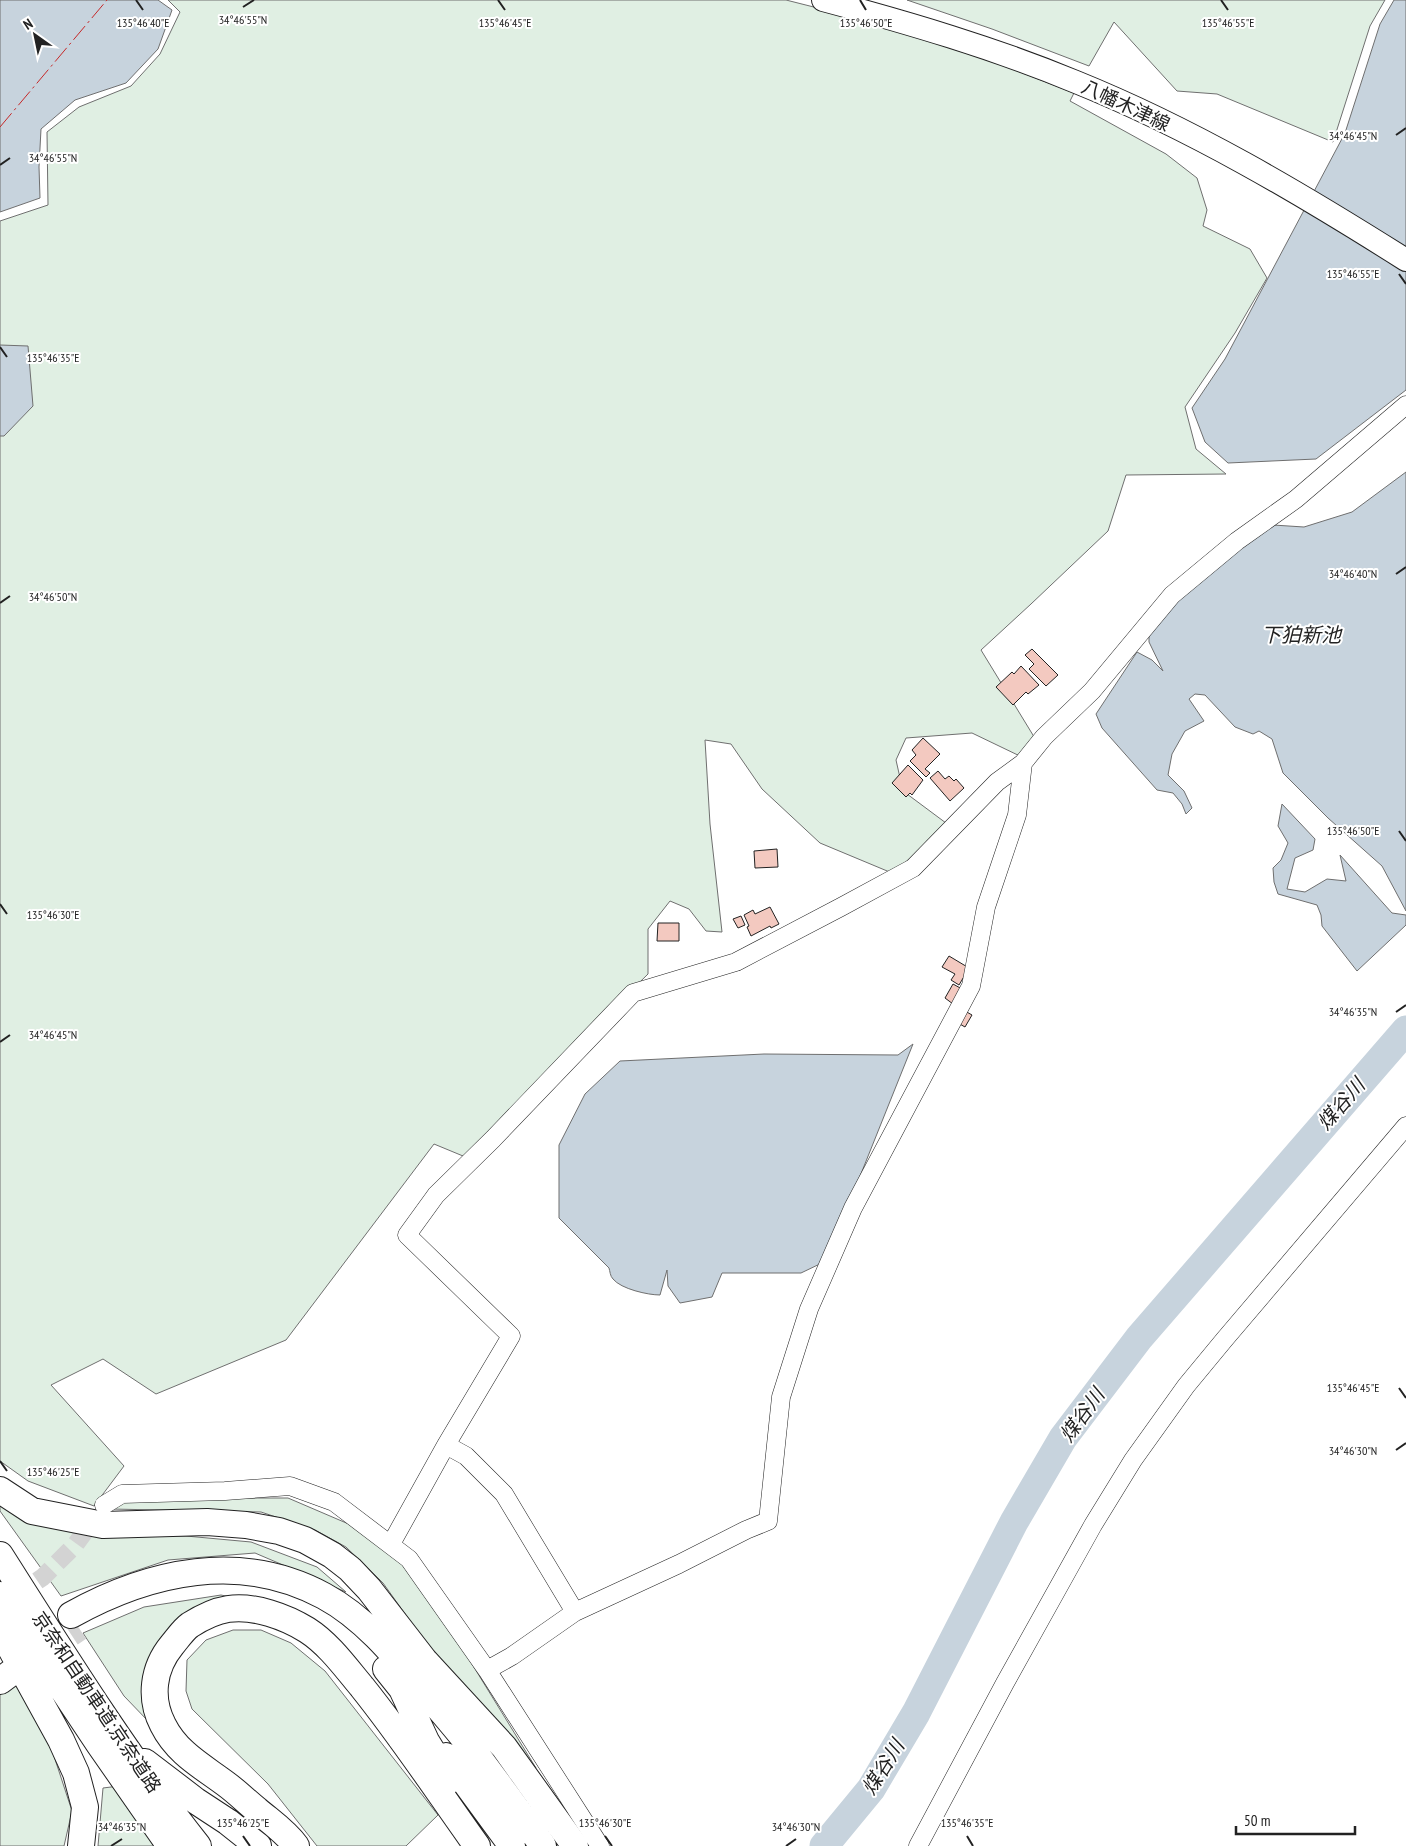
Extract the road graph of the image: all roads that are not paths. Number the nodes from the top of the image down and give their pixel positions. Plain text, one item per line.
1 (823, 0) edge
2 (1406, 260) edge
3 (1406, 405) edge
4 (1023, 763) junction
5 (1406, 1126) edge
6 (446, 1445) junction
7 (0, 1490) edge
8 (104, 1505) tunnel mouth
9 (391, 1544) junction
10 (0, 1555) edge
11 (0, 1595) edge
12 (575, 1612) junction
13 (75, 1621) tunnel mouth
14 (0, 1629) edge
15 (487, 1670) junction
16 (414, 1677) junction
17 (99, 1706) junction
18 (143, 1760) junction
19 (259, 1812) junction
20 (230, 1834) edge
21 (81, 1846) edge
22 (170, 1846) edge
23 (198, 1846) edge
24 (216, 1846) edge
25 (247, 1846) edge
26 (258, 1846) edge
27 (283, 1846) edge
28 (296, 1846) edge
29 (477, 1846) edge
30 (497, 1846) edge
31 (512, 1846) edge
32 (528, 1846) edge
33 (543, 1846) edge
34 (558, 1846) edge
35 (575, 1846) edge
36 (600, 1846) edge
37 (918, 1846) edge

1 - 2 main road, 八幡木津線
3 - 4 street
4 - 6 street
4 - 12 street
5 - 37 street
6 - 9 street
6 - 12 street
7 - 16 highway
8 - 9 street
9 - 15 street
10 - 17 highway, 京奈和自動車道;京奈道路
11 - 22 highway, 京奈和自動車道;京奈道路
12 - 15 street
13 - 16 highway
14 - 21 highway
15 - 36 street
16 - 30 highway
16 - 31 highway
16 - 32 highway
16 - 33 highway
16 - 34 highway
16 - 35 highway
17 - 18 highway
17 - 23 highway, 京奈和自動車道;京奈道路
18 - 20 highway
18 - 24 highway
19 - 27 highway
19 - 28 highway
19 - 29 highway
20 - 25 highway
20 - 26 highway

